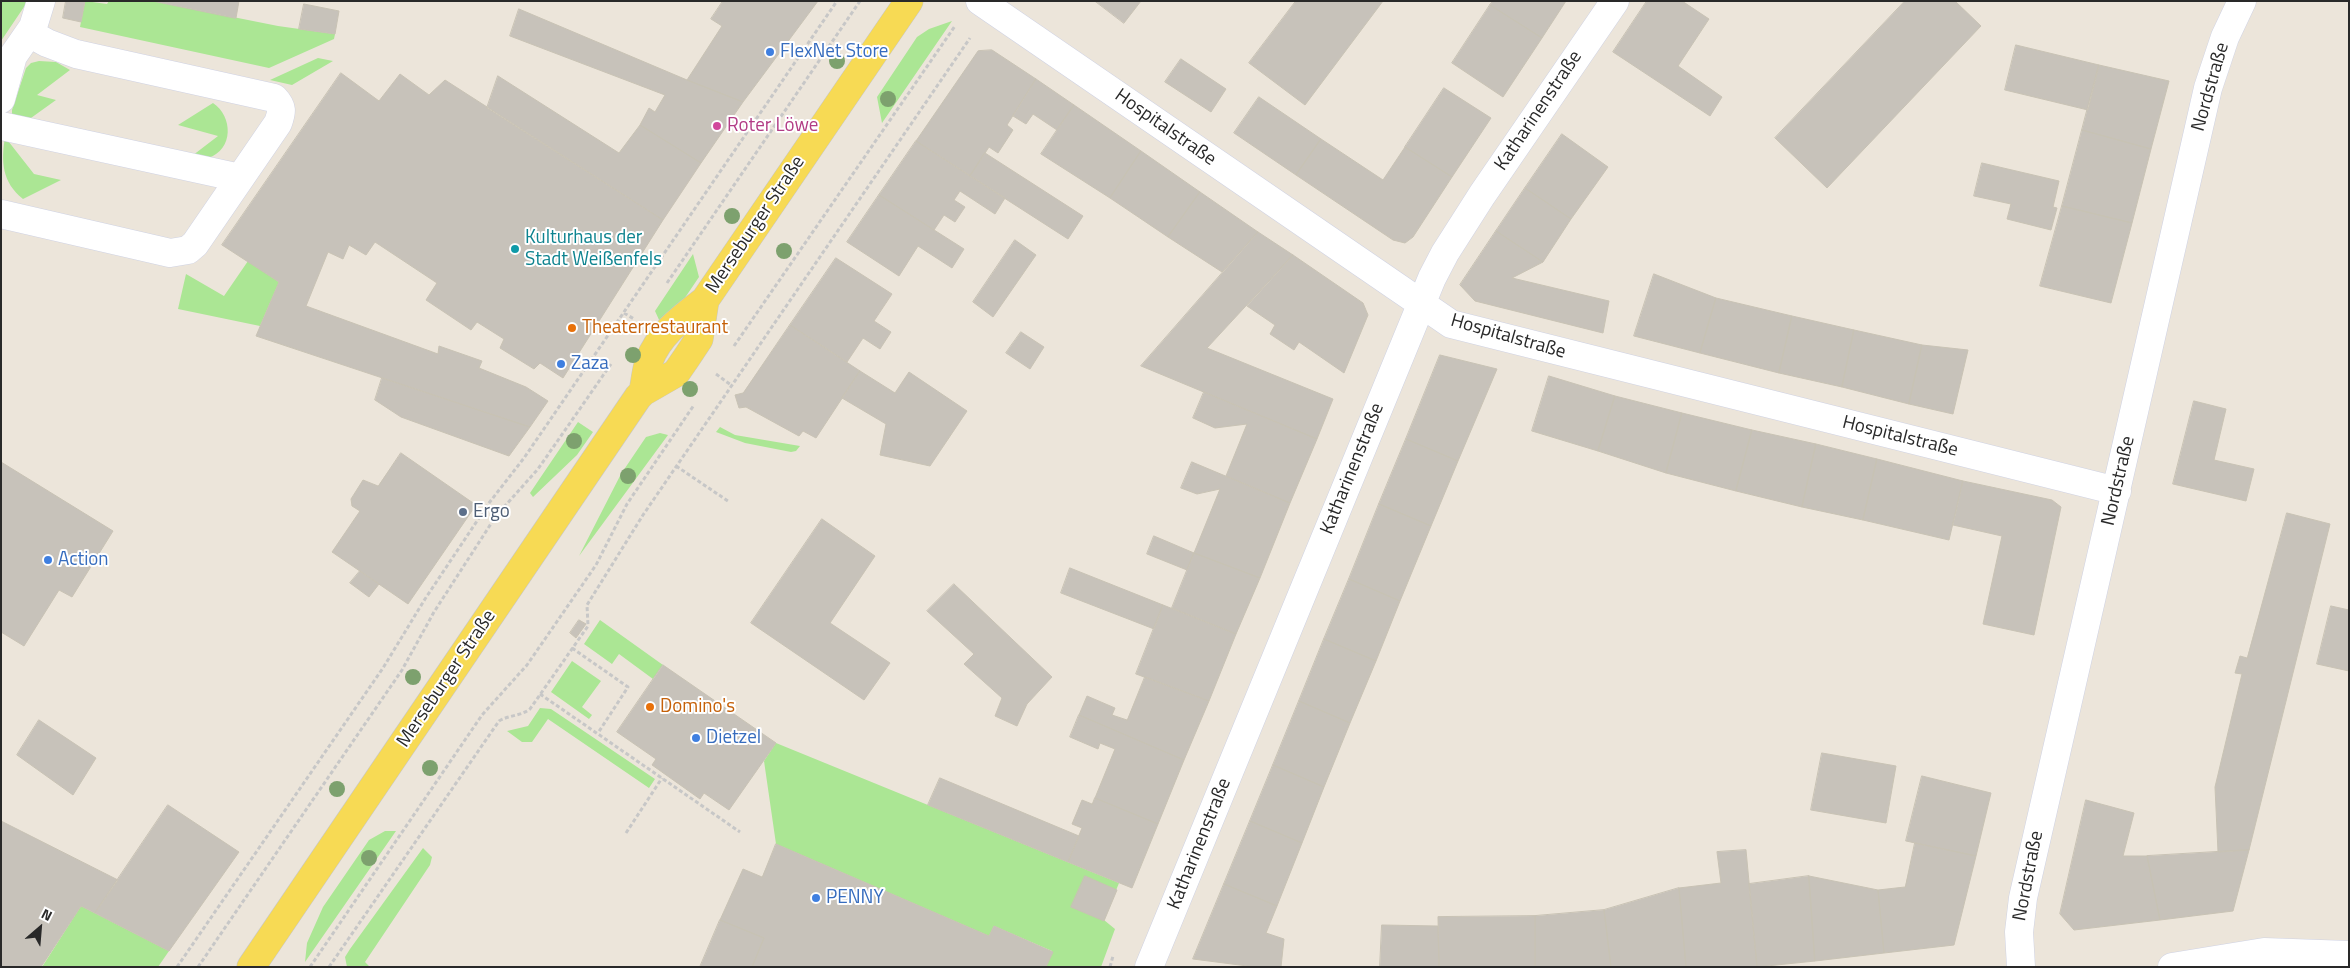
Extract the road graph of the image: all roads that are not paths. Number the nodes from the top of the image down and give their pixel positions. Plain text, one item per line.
1 (41, 1) edge
2 (909, 1) edge
3 (1615, 1) edge
4 (2242, 1) edge
5 (986, 5) edge
6 (29, 33) junction
7 (1, 99) edge
8 (1, 126) edge
9 (240, 178) junction
10 (1, 214) edge
11 (1420, 304) junction
12 (2116, 491) junction
13 (2349, 955) edge
14 (2266, 959) edge
15 (251, 967) edge
16 (1148, 967) edge
17 (2021, 967) edge
18 (2172, 967) edge

1 - 6 street
2 - 15 main road, Merseburger Straße
3 - 11 street, Katharinenstraße
4 - 12 street, Nordstraße
5 - 11 street, Hospitalstraße
6 - 7 street
6 - 9 street
8 - 9 street
9 - 10 street
11 - 12 street, Hospitalstraße
11 - 16 street, Katharinenstraße
12 - 17 street, Nordstraße
13 - 14 street
14 - 18 street

